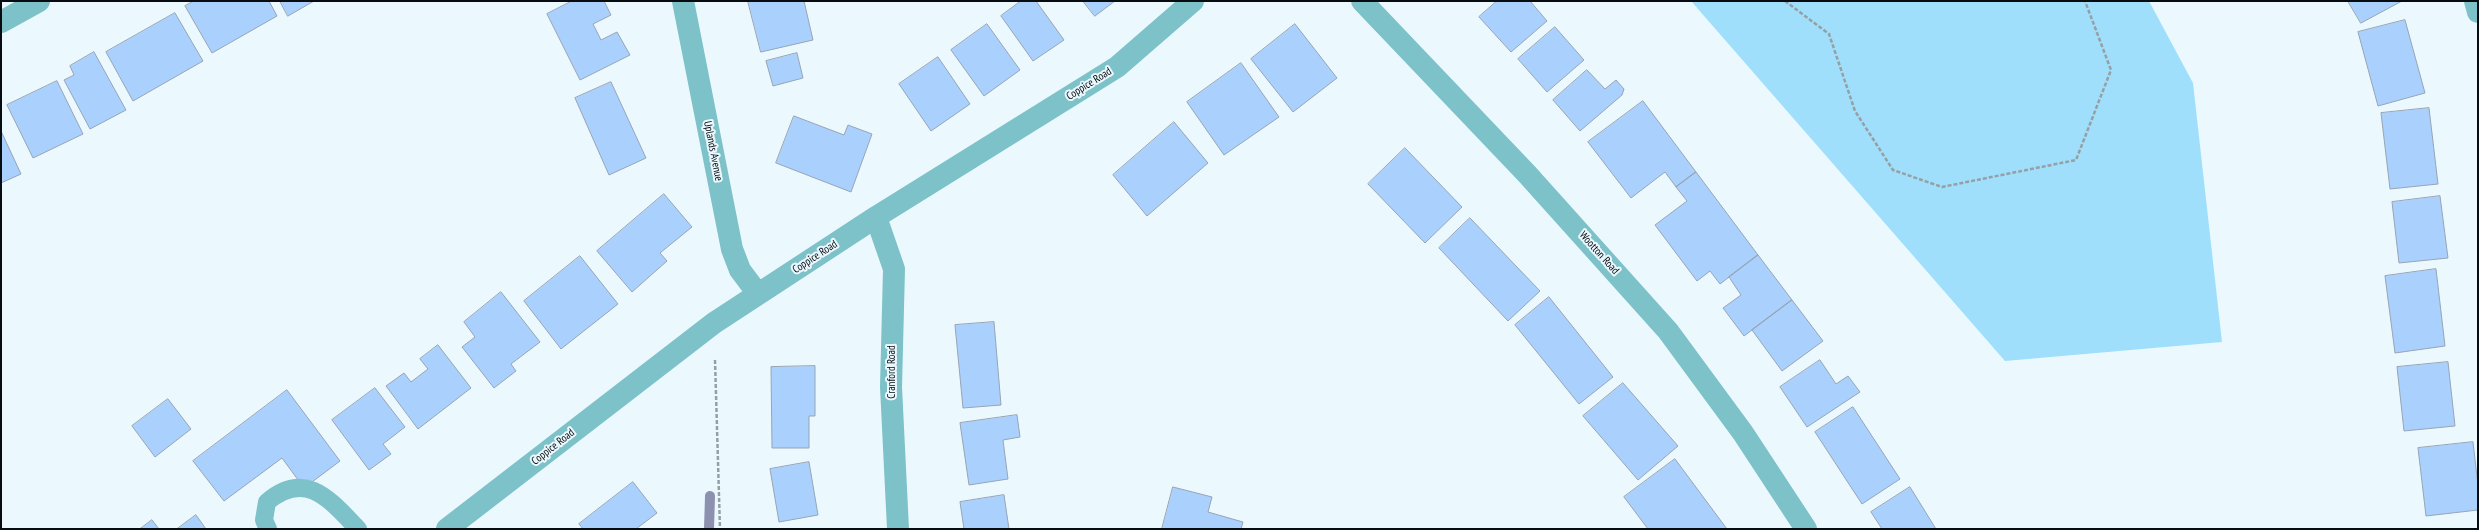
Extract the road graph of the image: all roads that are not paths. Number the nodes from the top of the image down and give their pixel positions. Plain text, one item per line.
1 (39, 1) edge
2 (683, 1) edge
3 (1193, 1) edge
4 (1362, 1) edge
5 (2475, 1) edge
6 (2478, 12) edge
7 (1, 22) edge
8 (876, 217) junction
9 (758, 294) junction
10 (268, 529) edge
11 (358, 529) edge
12 (447, 529) edge
13 (898, 529) edge
14 (1806, 529) edge

1 - 7 street
2 - 9 street, Uplands Avenue
3 - 8 street, Coppice Road
4 - 14 street, Wootton Road
5 - 6 street
8 - 9 street, Coppice Road
8 - 13 street, Cranford Road
9 - 12 street, Coppice Road
10 - 11 lane

